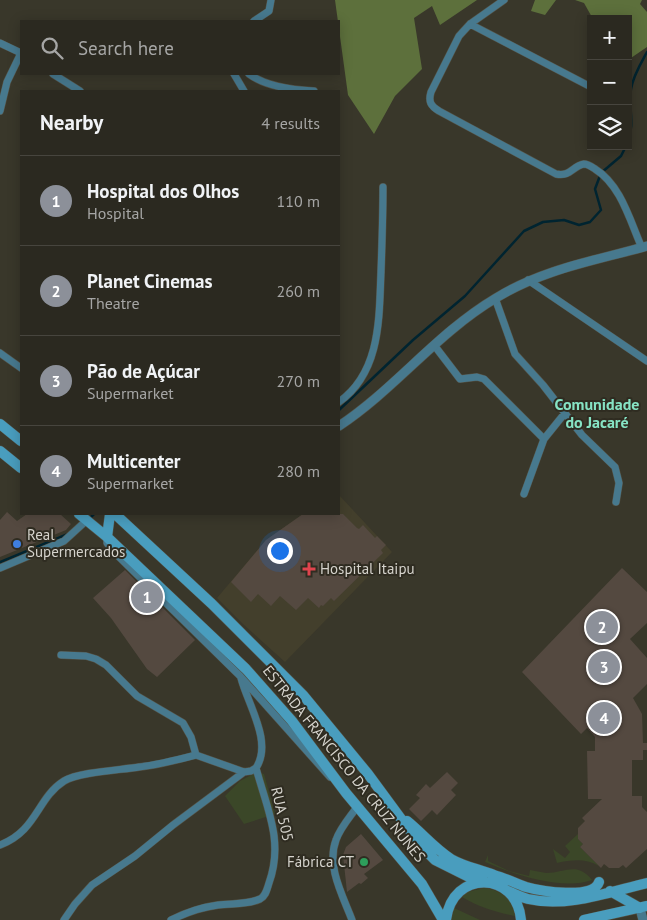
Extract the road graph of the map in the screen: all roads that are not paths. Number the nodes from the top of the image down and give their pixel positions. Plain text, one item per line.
1 (271, 0) edge
2 (504, 0) edge
3 (256, 20) edge
4 (470, 24) junction
5 (0, 43) edge
6 (20, 53) edge
7 (20, 55) edge
8 (56, 75) edge
9 (235, 75) edge
10 (250, 75) edge
11 (587, 85) edge
12 (78, 90) edge
13 (243, 90) edge
14 (294, 90) edge
15 (0, 111) edge
16 (383, 187) dead end
17 (644, 247) edge
18 (528, 280) junction
19 (495, 298) junction
20 (434, 345) junction
21 (0, 353) edge
22 (647, 361) edge
23 (20, 367) edge
24 (340, 401) edge
25 (565, 413) junction
26 (0, 424) edge
27 (340, 425) edge
28 (544, 439) junction
29 (20, 440) edge
30 (0, 451) edge
31 (20, 467) edge
32 (524, 494) dead end
33 (616, 502) dead end
34 (110, 515) edge
35 (116, 515) edge
36 (83, 517) edge
37 (108, 537) junction
38 (0, 568) edge
39 (62, 655) dead end
40 (240, 676) junction
41 (196, 755) junction
42 (256, 768) junction
43 (244, 772) junction
44 (339, 784) junction
45 (357, 807) junction
46 (398, 814) junction
47 (0, 845) edge
48 (485, 882) junction
49 (647, 883) edge
50 (506, 890) junction
51 (612, 892) junction
52 (592, 893) junction
53 (644, 907) edge
54 (64, 920) edge
55 (171, 920) edge
56 (352, 920) edge
57 (444, 920) edge
58 (521, 920) edge
59 (584, 920) edge
60 (644, 920) edge

1 - 3 street
2 - 4 street
4 - 11 street
4 - 17 street
5 - 6 street
7 - 15 street
8 - 12 street
9 - 13 street
10 - 14 street
16 - 24 street
17 - 18 street
18 - 19 street
18 - 22 street
19 - 20 street
19 - 25 street
20 - 27 street
20 - 28 street
21 - 23 street
25 - 28 street
25 - 33 street
26 - 29 main road
28 - 32 street
30 - 31 main road
34 - 37 main road
35 - 46 main road, ESTRADA FRANCISCO DA CRUZ NUNES
36 - 37 main road, ESTRADA FRANCISCO DA CRUZ NUNES
36 - 38 street
37 - 40 street
37 - 44 main road, ESTRADA FRANCISCO DA CRUZ NUNES
39 - 41 street
40 - 42 street, RUA 505
40 - 44 street
41 - 43 street
41 - 47 street
42 - 43 street
42 - 55 street, RUA 505
43 - 54 street
44 - 45 main road, ESTRADA FRANCISCO DA CRUZ NUNES
45 - 56 street
45 - 57 main road, ESTRADA FRANCISCO DA CRUZ NUNES
46 - 48 main road, ESTRADA FRANCISCO DA CRUZ NUNES
46 - 52 main road
48 - 50 main road, ESTRADA FRANCISCO DA CRUZ NUNES
48 - 57 main road
49 - 51 main road
50 - 52 main road
50 - 58 main road
51 - 52 main road
51 - 52 main road
51 - 53 main road
53 - 59 main road
53 - 60 street

